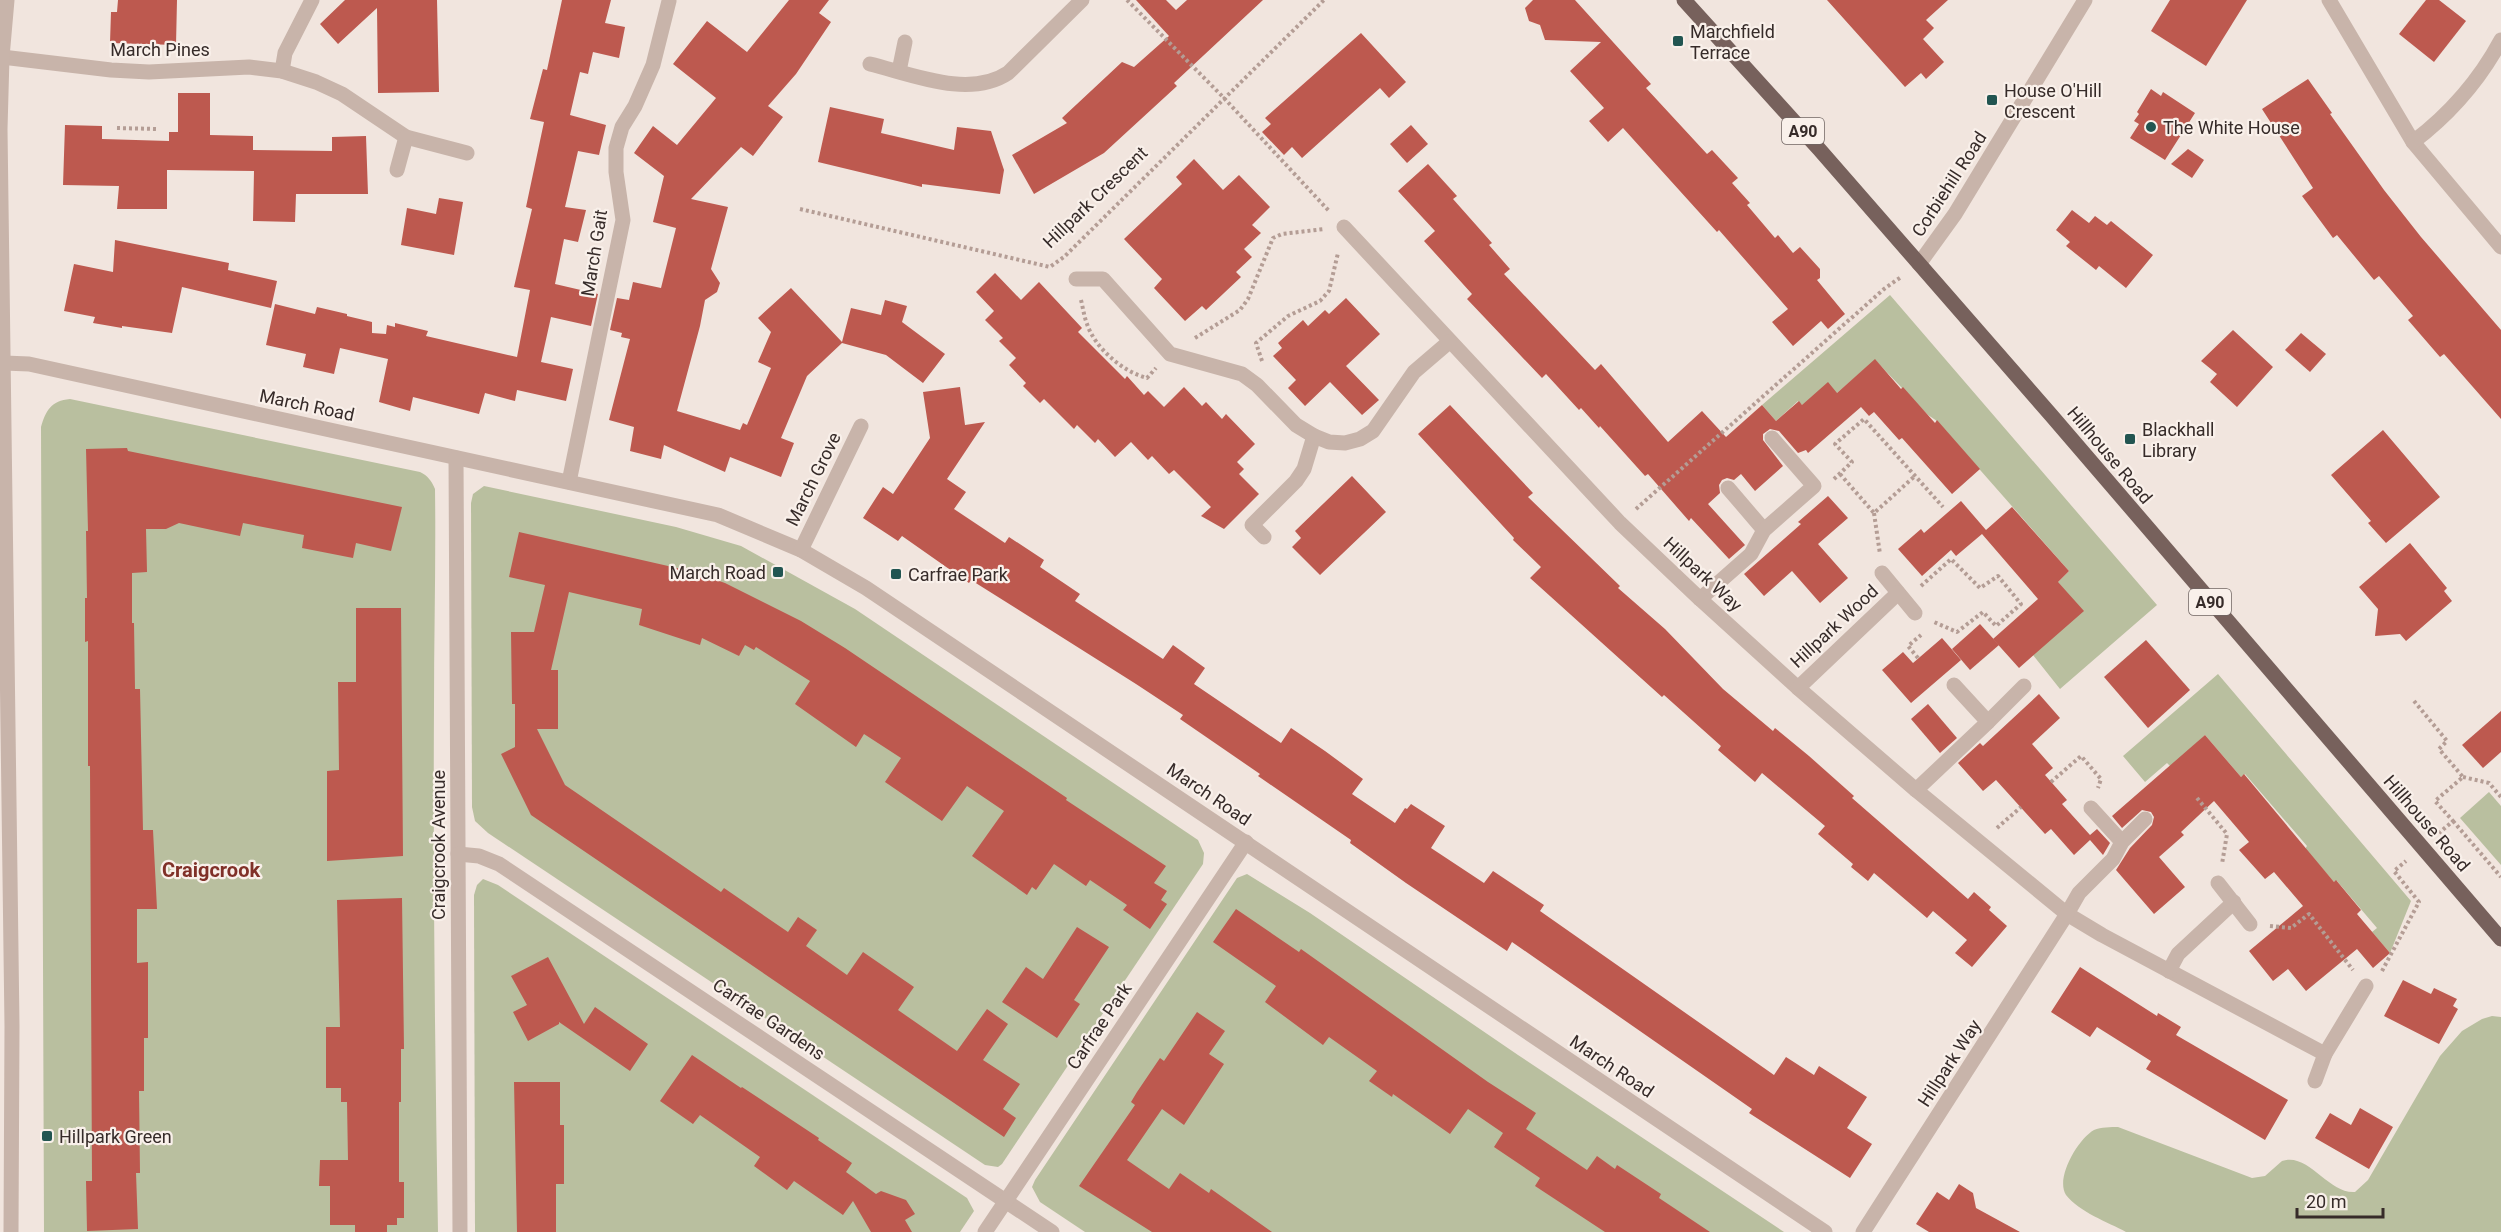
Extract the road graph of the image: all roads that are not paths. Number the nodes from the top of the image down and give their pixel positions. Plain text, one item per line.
1 (7, 0) edge
2 (312, 0) edge
3 (671, 0) edge
4 (1082, 0) edge
5 (1684, 0) edge
6 (2085, 0) edge
7 (2330, 0) edge
8 (2501, 40) edge
9 (905, 42) dead end
10 (2, 57) junction
11 (870, 64) dead end
12 (282, 71) junction
13 (898, 71) junction
14 (406, 136) junction
15 (2413, 142) junction
16 (466, 153) dead end
17 (397, 170) dead end
18 (1344, 227) road end
19 (2501, 247) edge
20 (1919, 264) junction
21 (1076, 279) road end
22 (1449, 342) junction
23 (4, 363) junction
24 (861, 426) dead end
25 (1314, 436) junction
26 (1772, 438) dead end
27 (456, 458) junction
28 (569, 482) junction
29 (1728, 488) dead end
30 (3, 512) edge
31 (1764, 530) junction
32 (1264, 537) dead end
33 (801, 550) junction
34 (1882, 573) road end
35 (1901, 597) junction
36 (1700, 599) junction
37 (1915, 614) road end
38 (1954, 685) dead end
39 (2024, 686) dead end
40 (1798, 688) junction
41 (1988, 722) junction
42 (1916, 790) junction
43 (2091, 808) road end
44 (2145, 819) dead end
45 (1246, 842) junction
46 (2122, 842) junction
47 (458, 854) junction
48 (2218, 883) road end
49 (2234, 903) junction
50 (2067, 914) junction
51 (2250, 924) road end
52 (2501, 939) edge
53 (2169, 971) junction
54 (2366, 986) road end
55 (2325, 1054) junction
56 (2315, 1081) dead end
57 (5, 1189) edge
58 (1006, 1201) junction
59 (11, 1232) edge
60 (460, 1232) edge
61 (985, 1232) edge
62 (1052, 1232) edge
63 (1825, 1232) edge
64 (1863, 1232) edge

1 - 10 street
2 - 12 street
3 - 28 street, March Gait
4 - 13 street
5 - 20 main road, Hillhouse Road / A90
6 - 20 street, Corbiehill Road
7 - 15 street
8 - 15 street
9 - 13 street
10 - 12 street, March Pines
10 - 23 street
11 - 13 street
12 - 14 street, March Pines
14 - 16 street, March Pines
14 - 17 street
15 - 19 street
18 - 22 street, Hillpark Way
20 - 52 main road, Hillhouse Road / A90
21 - 25 street
22 - 25 street
22 - 36 street, Hillpark Way
23 - 27 street, March Road
23 - 30 street
24 - 33 street, March Grove
25 - 32 street
26 - 31 street
27 - 28 street, March Road
27 - 47 street, Craigcrook Avenue
28 - 33 street, March Road
29 - 31 street
30 - 57 street
31 - 36 street
33 - 45 street, March Road
34 - 35 street, Hillpark Wood
35 - 37 street, Hillpark Wood
35 - 40 street, Hillpark Wood
36 - 40 street, Hillpark Way
38 - 41 street
39 - 41 street
40 - 42 street, Hillpark Way
41 - 42 street
42 - 50 street, Hillpark Way
43 - 46 street
44 - 46 street
45 - 58 street, Carfrae Park
45 - 63 street, March Road
46 - 50 street
47 - 58 street, Carfrae Gardens
47 - 60 street, Craigcrook Avenue
48 - 49 street
49 - 51 street
49 - 53 street
50 - 53 street, Hillpark Way
50 - 64 street, Hillpark Way
53 - 55 street, Hillpark Way
54 - 55 street
55 - 56 street
57 - 59 street
58 - 61 street, Carfrae Park
58 - 62 street, Carfrae Gardens

